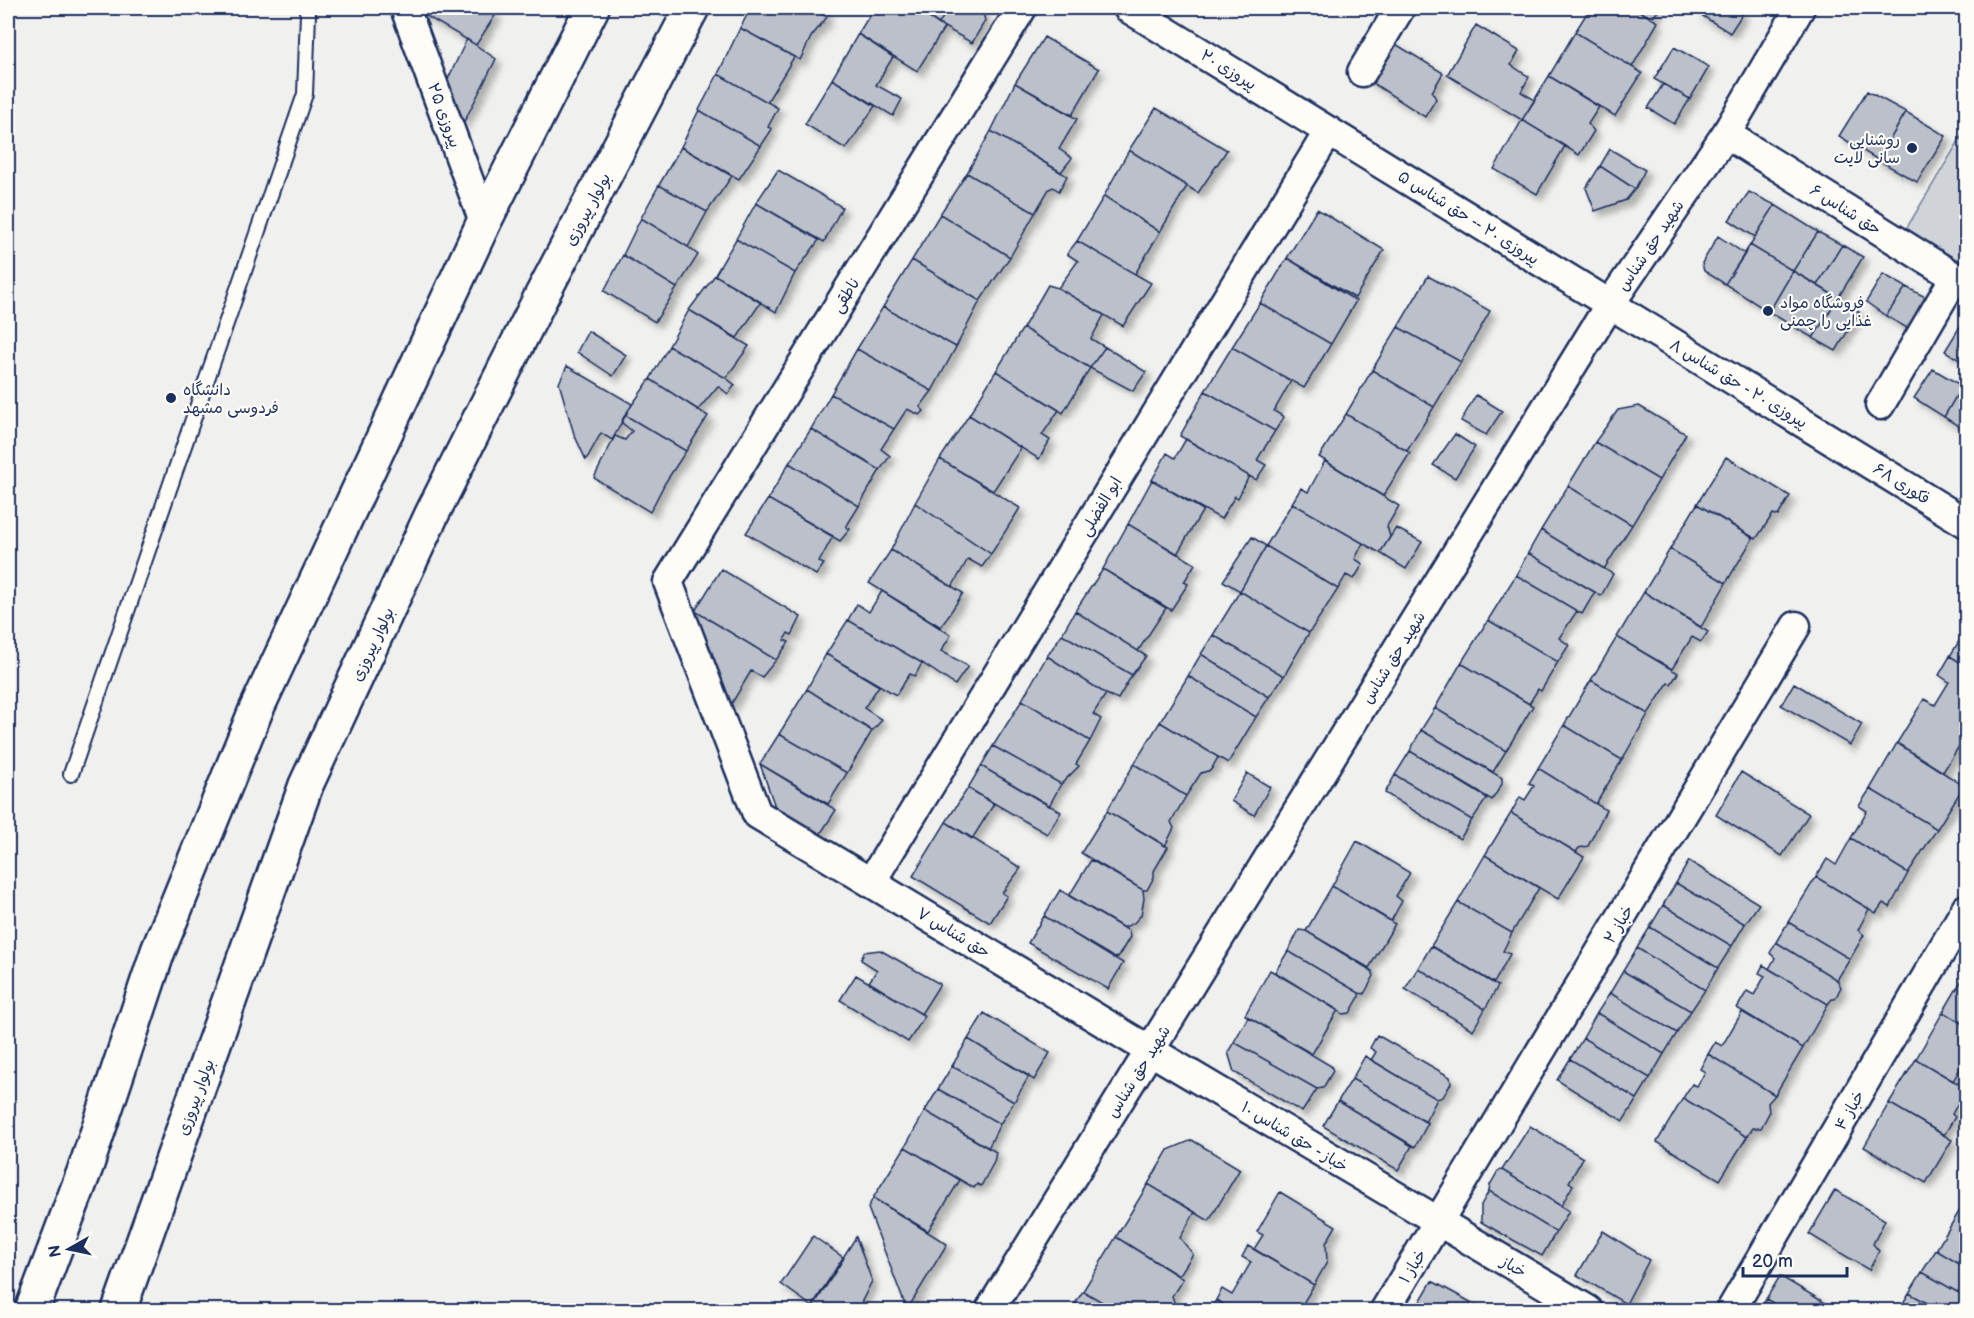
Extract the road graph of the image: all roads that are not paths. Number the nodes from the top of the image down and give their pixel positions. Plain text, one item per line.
1 (306, 8) edge
2 (405, 8) edge
3 (592, 8) edge
4 (692, 8) edge
5 (1022, 8) edge
6 (1128, 8) edge
7 (1400, 8) edge
8 (1800, 8) edge
9 (1362, 72) dead end
10 (1329, 131) junction
11 (1726, 134) junction
12 (484, 222) junction
13 (1961, 281) edge
14 (1610, 304) junction
15 (1880, 405) dead end
16 (1868, 462) joint
17 (1966, 523) edge
18 (1796, 626) dead end
19 (71, 774) dead end
20 (757, 814) joint
21 (871, 882) junction
22 (1966, 909) edge
23 (1151, 1051) junction
24 (1439, 1222) junction
25 (32, 1311) edge
26 (119, 1311) edge
27 (990, 1311) edge
28 (1385, 1311) edge
29 (1588, 1311) edge
30 (1731, 1311) edge

1 - 19 lane
2 - 12 street, پیروزی ۲۵
3 - 12 main road
4 - 26 main road, بولوار پیروزی
5 - 20 street, ناطقی
6 - 10 street, پیروزی ۲۰
7 - 9 street
8 - 11 street, شهید حق شناس
10 - 14 street, پیروزی ۲۰ -- حق شناس ۵
10 - 21 street, ابو الفضلی
11 - 13 street, حق شناس ۶
11 - 14 street, شهید حق شناس
12 - 25 main road
13 - 15 street
14 - 16 street, پیروزی ۲۰ - حق شناس ۸
14 - 23 street, شهید حق شناس
16 - 17 street, فکوری ۶۸
18 - 24 street, خباز ۲
20 - 21 street, حق شناس ۷
21 - 23 street, حق شناس ۷
22 - 30 street, خباز ۴
23 - 24 street, خباز - حق شناس ۱۰
23 - 27 street, شهید حق شناس
24 - 28 street, خباز ۱
24 - 29 street, خباز

